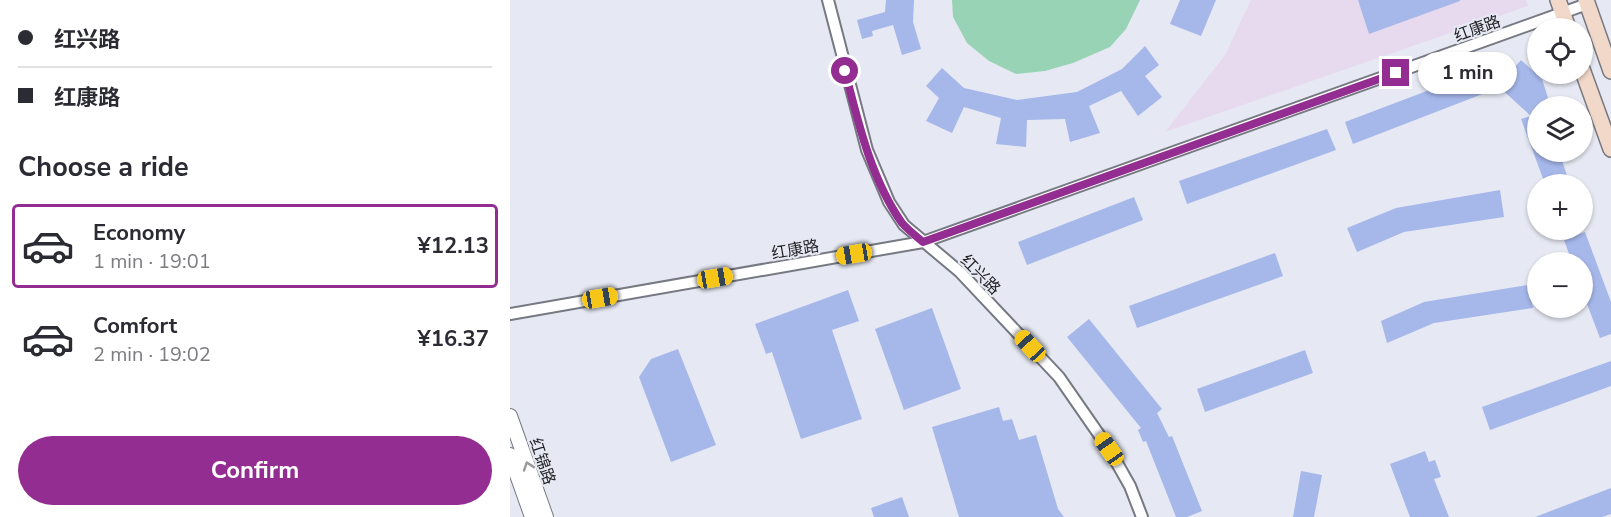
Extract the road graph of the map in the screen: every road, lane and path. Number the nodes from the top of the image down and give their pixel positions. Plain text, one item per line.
1 (828, 0) edge
2 (1586, 2) edge
3 (1560, 7) edge
4 (1611, 71) edge
5 (1587, 84) edge
6 (1611, 150) edge
7 (923, 242) junction
8 (510, 314) edge
9 (510, 416) edge
10 (510, 454) edge
11 (532, 517) edge
12 (546, 517) edge
13 (1142, 517) edge

1 - 7 street, 红兴路
2 - 3 street, 红康路
2 - 4 main road
3 - 7 street, 红康路
5 - 6 main road
7 - 8 street, 红康路
7 - 13 street, 红兴路
12 -> 9 street, 红锦路
10 - 11 street, 红锦路

